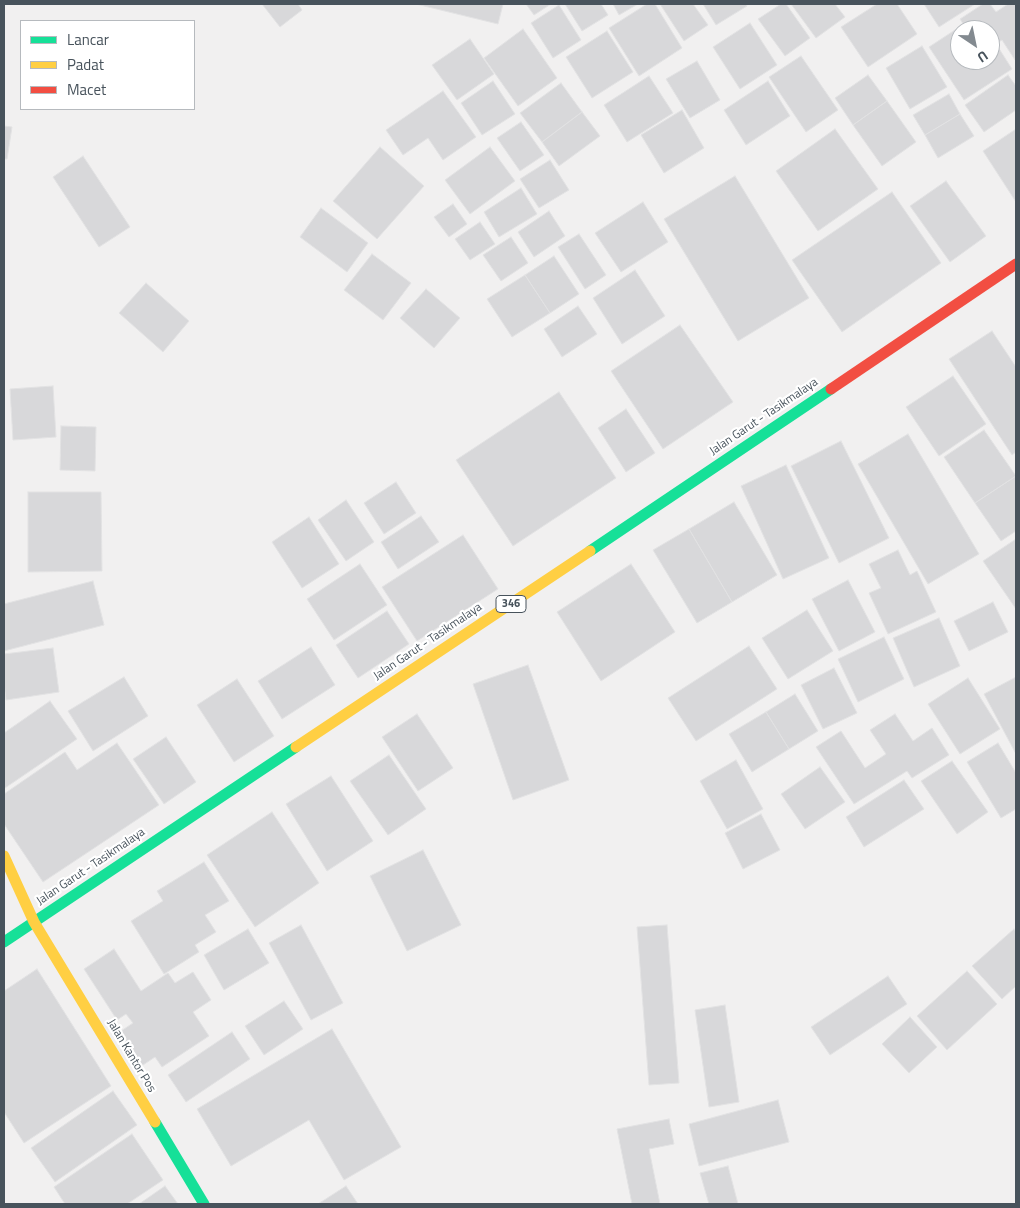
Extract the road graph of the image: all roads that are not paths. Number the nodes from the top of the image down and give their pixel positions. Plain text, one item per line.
1 (1016, 264) edge
2 (4, 856) edge
3 (34, 922) junction
4 (4, 942) edge
5 (204, 1204) edge

1 - 3 main road, Jalan Garut - Tasikmalaya / 346
2 - 3 main road, Jalan Kantor Pos
3 - 4 main road, Jalan Garut - Tasikmalaya / 346
3 - 5 main road, Jalan Kantor Pos

